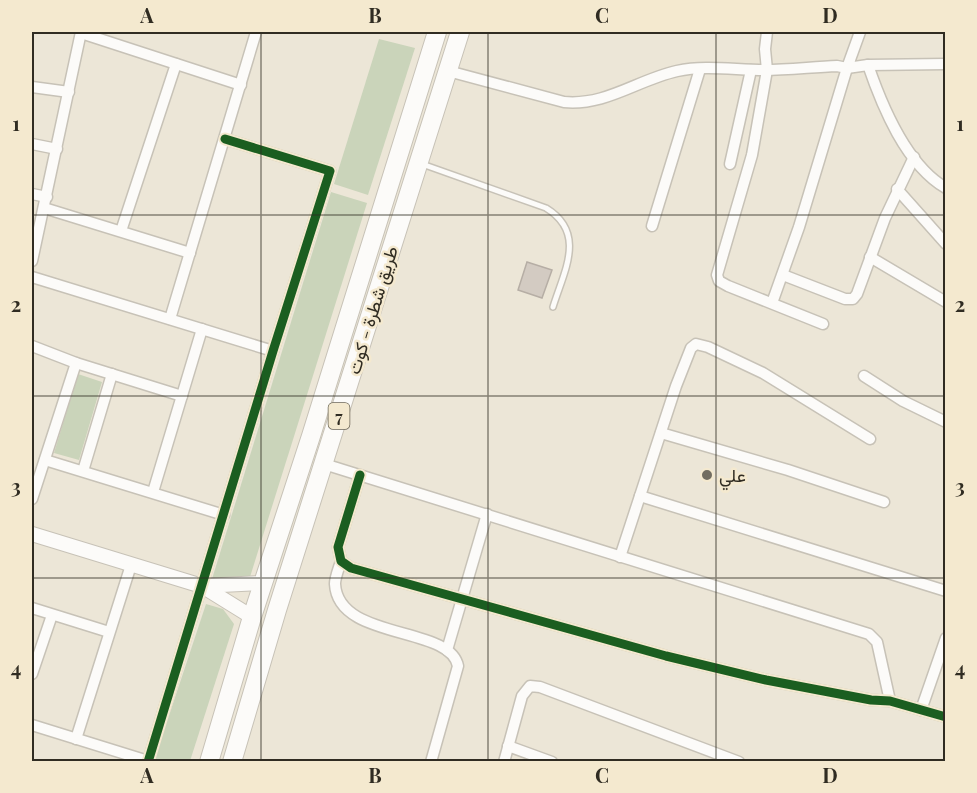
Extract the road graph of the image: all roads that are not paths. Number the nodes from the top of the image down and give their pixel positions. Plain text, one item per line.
1 (81, 32) edge
2 (256, 32) edge
3 (437, 32) edge
4 (460, 32) edge
5 (767, 32) edge
6 (860, 32) edge
7 (176, 64) junction
8 (945, 64) edge
9 (868, 65) junction
10 (847, 68) junction
11 (700, 69) junction
12 (751, 70) junction
13 (767, 70) junction
14 (448, 71) junction
15 (241, 85) junction
16 (32, 87) edge
17 (69, 92) junction
18 (225, 139) junction
19 (32, 144) edge
20 (57, 149) junction
21 (914, 157) junction
22 (418, 163) junction
23 (730, 164) dead end
24 (945, 188) edge
25 (897, 189) junction
26 (32, 194) edge
27 (45, 202) junction
28 (652, 226) dead end
29 (121, 231) junction
30 (945, 244) edge
31 (33, 248) edge
32 (190, 253) junction
33 (870, 257) junction
34 (32, 261) edge
35 (783, 275) junction
36 (32, 277) edge
37 (945, 302) edge
38 (772, 303) junction
39 (553, 308) dead end
40 (170, 319) junction
41 (823, 324) dead end
42 (202, 329) junction
43 (32, 346) edge
44 (273, 351) junction
45 (76, 363) junction
46 (112, 374) junction
47 (864, 376) dead end
48 (182, 396) junction
49 (945, 422) edge
50 (661, 433) junction
51 (311, 436) junction
52 (870, 439) dead end
53 (331, 443) junction
54 (45, 460) junction
55 (324, 464) junction
56 (83, 471) junction
57 (360, 475) junction
58 (153, 492) junction
59 (640, 496) junction
60 (32, 499) edge
61 (884, 502) dead end
62 (487, 514) junction
63 (224, 515) junction
64 (32, 534) edge
65 (620, 557) junction
66 (341, 561) junction
67 (131, 565) junction
68 (263, 583) junction
69 (202, 586) junction
70 (945, 591) edge
71 (462, 599) junction
72 (32, 608) edge
73 (52, 615) junction
74 (252, 617) junction
75 (109, 632) junction
76 (945, 638) edge
77 (447, 650) junction
78 (32, 674) edge
79 (890, 701) junction
80 (921, 710) junction
81 (945, 717) edge
82 (32, 725) edge
83 (76, 739) junction
84 (508, 746) junction
85 (722, 759) edge
86 (148, 761) edge
87 (209, 762) edge
88 (232, 762) edge
89 (431, 762) edge
90 (504, 762) edge
91 (552, 762) edge
92 (739, 762) edge

1 - 7 street
1 - 17 street
2 - 15 street
3 - 51 highway, طريق شطرة - كوت / 7
4 - 14 highway, طريق شطرة - كوت / 7
5 - 13 street
6 - 10 street
7 - 15 street
7 - 29 street
8 - 9 street
9 - 10 street
9 - 21 street
10 - 13 street
10 - 35 street
11 - 12 street
11 - 14 street
11 - 28 street
12 - 13 street
12 - 23 street
13 - 38 street
14 - 22 highway, طريق شطرة - كوت / 7
15 - 18 street
16 - 17 street
17 - 20 street
18 - 32 street
18 - 44 street
19 - 20 street
20 - 27 street
21 - 24 street
21 - 25 street
22 - 39 lane
22 - 53 highway, طريق شطرة - كوت / 7
25 - 30 street
25 - 33 street
26 - 27 street
27 - 29 street
27 - 31 street
29 - 32 street
31 - 34 street
32 - 40 street
33 - 35 street
33 - 37 street
35 - 38 street
36 - 40 street
38 - 41 street
40 - 42 street
42 - 44 street
42 - 48 street
43 - 45 street
44 - 63 street
45 - 46 street
45 - 54 street
46 - 48 street
46 - 56 street
47 - 49 street
48 - 58 street
50 - 52 street
50 - 59 street
50 - 61 street
51 - 53 highway
51 - 68 highway, طريق شطرة - كوت / 7
53 - 55 highway, طريق شطرة - كوت / 7
54 - 56 street
54 - 60 street
55 - 57 street
55 - 88 highway, طريق شطرة - كوت / 7
56 - 58 street
57 - 62 street
57 - 66 street
58 - 63 street
59 - 65 street
59 - 70 street
62 - 65 street
62 - 71 street
63 - 69 street
64 - 67 street
65 - 79 street
66 - 71 street
66 - 77 street
67 - 69 street
67 - 75 street
68 - 69 street
68 - 74 highway, طريق شطرة - كوت / 7
69 - 74 street
69 - 86 street
71 - 77 street
71 - 79 street
72 - 73 street
73 - 75 street
73 - 78 street
74 - 87 highway, طريق شطرة - كوت / 7
75 - 83 street
76 - 80 street
77 - 89 street
79 - 80 street
80 - 81 street
82 - 83 street
83 - 86 street
84 - 85 street
84 - 90 street
84 - 91 street
85 - 92 street

